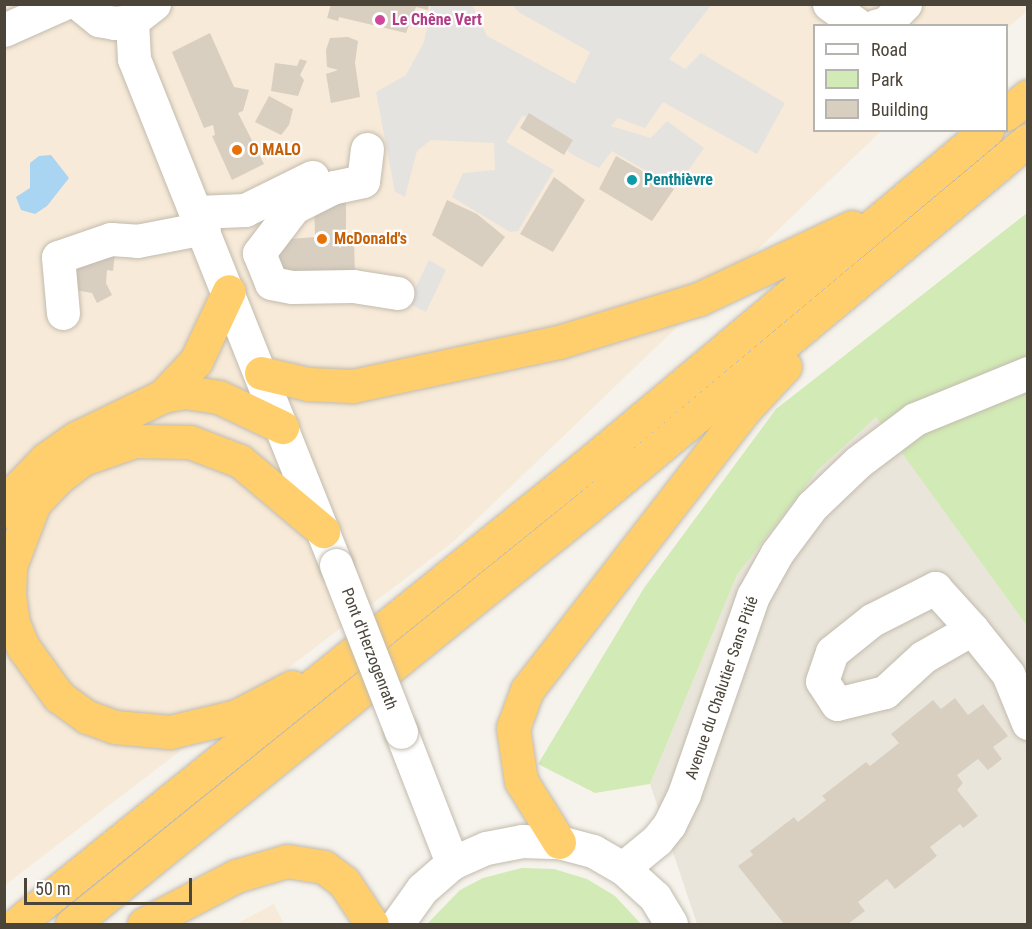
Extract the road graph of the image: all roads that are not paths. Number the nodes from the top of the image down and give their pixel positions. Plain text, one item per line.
1 (62, 4) edge
2 (79, 4) edge
3 (829, 4) edge
4 (904, 4) edge
5 (143, 13) edge
6 (856, 24) edge
7 (882, 24) edge
8 (4, 30) edge
9 (1028, 96) edge
10 (1008, 112) edge
11 (985, 132) edge
12 (1028, 140) edge
13 (897, 206) junction
14 (245, 210) junction
15 (201, 220) junction
16 (900, 247) junction
17 (218, 261) junction
18 (229, 291) junction
19 (398, 293) dead end
20 (63, 313) dead end
21 (261, 373) junction
22 (1028, 373) edge
23 (163, 396) junction
24 (282, 427) junction
25 (4, 511) edge
26 (322, 531) junction
27 (972, 629) dead end
28 (326, 678) junction
29 (1028, 723) edge
30 (559, 842) junction
31 (452, 863) junction
32 (623, 868) junction
33 (17, 924) edge
34 (72, 924) edge
35 (144, 924) edge
36 (372, 924) edge
37 (397, 924) edge
38 (671, 924) edge

1 - 8 street
2 - 5 street
3 - 6 street
4 - 7 street
5 - 15 street, Pont d'Herzogenrath
9 - 10 highway
11 - 13 highway
12 - 16 highway
13 - 21 highway
13 - 28 highway
14 - 15 street
14 - 17 street
14 - 19 street
15 - 17 street, Pont d'Herzogenrath
15 - 20 street
16 - 30 highway
16 - 34 highway
17 - 18 street, Pont d'Herzogenrath
18 - 21 street, Pont d'Herzogenrath
18 - 23 highway
21 - 24 street, Pont d'Herzogenrath
22 - 32 street, Avenue du Chalutier Sans Pitié
23 - 24 highway
23 - 25 highway
24 - 26 street, Pont d'Herzogenrath
26 - 28 highway
26 - 31 street, Pont d'Herzogenrath, bridge
27 - 29 street
28 - 33 highway
30 - 31 street
30 - 32 street
31 - 37 street
32 - 38 street
35 - 36 highway

